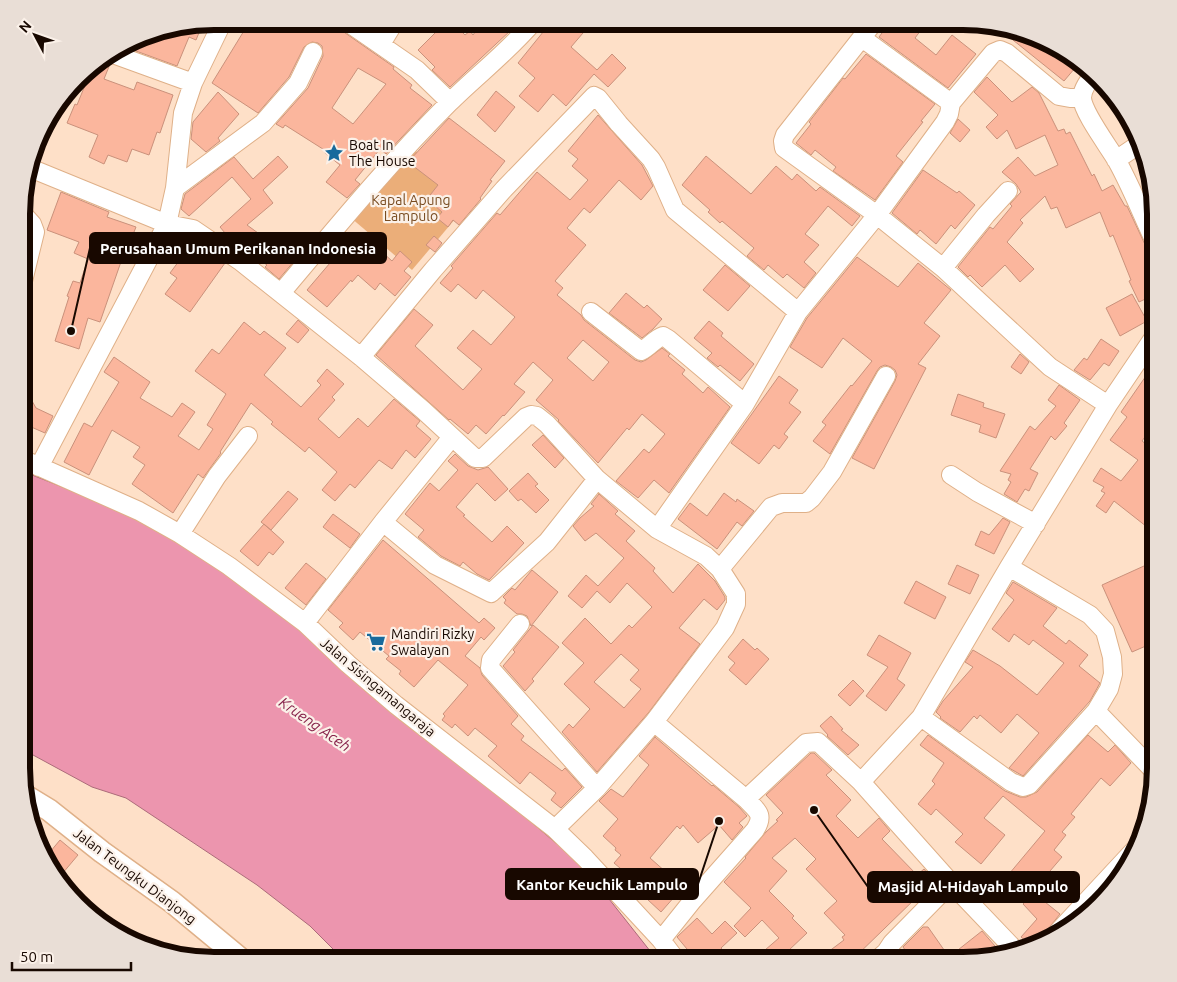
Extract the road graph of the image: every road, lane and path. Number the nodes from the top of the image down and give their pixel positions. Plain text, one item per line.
1 (219, 30) edge
2 (360, 30) edge
3 (390, 30) edge
4 (525, 30) edge
5 (868, 30) edge
6 (862, 38) junction
7 (381, 44) junction
8 (313, 52) dead end
9 (120, 56) edge
10 (1089, 81) edge
11 (193, 83) junction
12 (1082, 98) junction
13 (450, 102) junction
14 (951, 103) junction
15 (1134, 148) edge
16 (1116, 160) junction
17 (35, 170) edge
18 (175, 188) junction
19 (1008, 192) dead end
20 (878, 215) junction
21 (30, 222) edge
22 (167, 224) junction
23 (1147, 225) edge
24 (30, 252) edge
25 (943, 268) junction
26 (281, 293) junction
27 (590, 312) dead end
28 (798, 312) junction
29 (361, 356) junction
30 (1147, 362) edge
31 (886, 376) dead end
32 (745, 404) junction
33 (1108, 404) junction
34 (248, 436) dead end
35 (452, 437) junction
36 (30, 463) edge
37 (40, 467) junction
38 (951, 475) dead end
39 (597, 478) junction
40 (383, 522) junction
41 (1036, 524) junction
42 (657, 529) junction
43 (180, 534) junction
44 (1009, 567) junction
45 (720, 569) junction
46 (305, 623) junction
47 (520, 624) dead end
48 (1096, 711) junction
49 (921, 717) junction
50 (654, 722) junction
51 (1147, 764) edge
52 (861, 782) junction
53 (597, 788) junction
54 (746, 799) junction
55 (33, 801) edge
56 (555, 829) junction
57 (1117, 869) edge
58 (951, 883) junction
59 (1074, 915) edge
60 (661, 940) junction
61 (1011, 946) edge
62 (232, 952) edge
63 (670, 952) edge
64 (885, 952) edge

1 - 11 street
2 - 7 street
3 - 7 street
4 - 13 street
5 - 6 street
6 - 14 street
6 - 20 street
7 - 13 street
8 - 18 street
9 - 11 street
10 - 12 street
11 - 18 street
12 - 14 street
12 - 16 street
13 - 26 street
14 - 20 street
15 - 16 street
16 - 23 street
17 - 22 street
18 - 22 street
19 - 25 street
20 - 25 street
20 - 28 street
21 - 24 street
22 - 26 street
22 - 37 street
25 - 33 street
26 - 29 street
27 - 32 street
28 - 29 street
28 - 32 street
29 - 35 street
30 - 33 street
31 - 45 street
32 - 42 street
33 - 41 street
34 - 43 street
35 - 39 street
35 - 40 street
36 - 37 street, Jalan Sisingamangaraja
37 - 43 street, Jalan Sisingamangaraja
38 - 41 street
39 - 40 street
39 - 42 street
40 - 46 street
41 - 44 street
42 - 45 street
43 - 46 street, Jalan Sisingamangaraja
44 - 48 street
44 - 49 street
45 - 50 street
46 - 56 street, Jalan Sisingamangaraja
47 - 53 street
48 - 49 street
48 - 51 street
49 - 52 street
50 - 53 street
50 - 54 street
52 - 54 street
52 - 58 street
53 - 56 street
54 - 60 street
55 - 62 street, Jalan Teungku Dianjong
56 - 60 street, Jalan Sisingamangaraja
57 - 59 street
58 - 61 street
58 - 64 street
60 - 63 street, Jalan Sisingamangaraja

